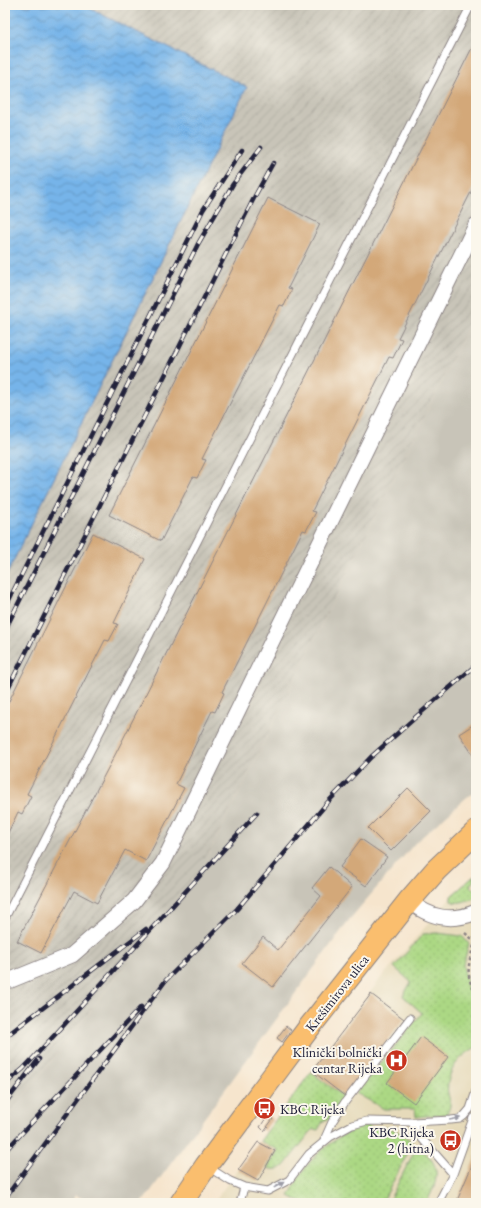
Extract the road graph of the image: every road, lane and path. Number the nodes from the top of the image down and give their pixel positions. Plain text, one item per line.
1 (471, 5) edge
2 (476, 225) edge
3 (476, 832) edge
4 (409, 901) junction
5 (476, 912) edge
6 (5, 918) edge
7 (460, 928) dead end
8 (476, 940) edge
9 (11, 980) dead end
10 (476, 992) edge
11 (410, 1018) dead end
12 (476, 1090) edge
13 (472, 1117) edge
14 (412, 1122) junction
15 (324, 1141) junction
16 (206, 1166) junction
17 (453, 1174) junction
18 (244, 1187) junction
19 (181, 1203) edge
20 (240, 1203) edge
21 (438, 1203) edge

1 - 6 lane
2 - 9 street
3 - 4 main road, Krešimirova ulica
4 - 5 street
4 - 16 main road, Krešimirova ulica
7 - 8 path
8 - 10 path
11 - 15 lane
12 - 13 lane
14 -> 13 lane
13 - 17 lane
14 - 15 lane
14 - 17 lane
18 -> 15 lane
16 - 18 lane
16 - 19 main road, Krešimirova ulica
17 - 21 lane
18 - 20 lane

